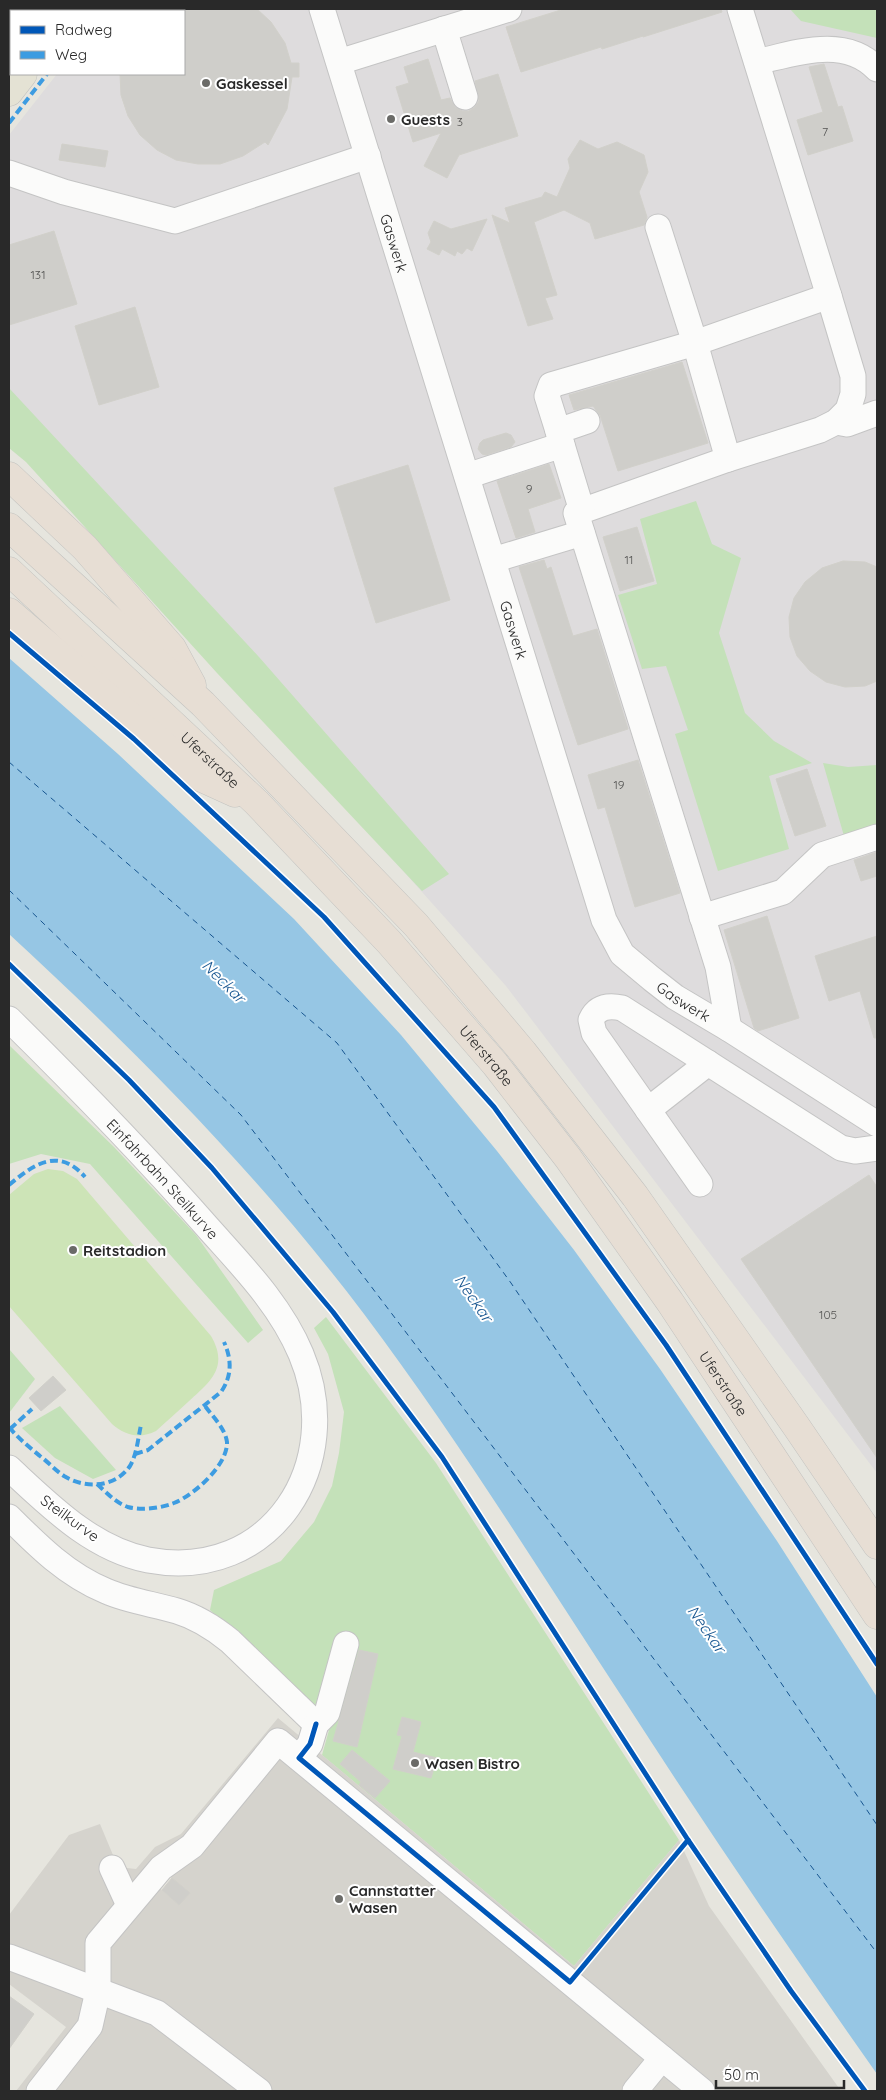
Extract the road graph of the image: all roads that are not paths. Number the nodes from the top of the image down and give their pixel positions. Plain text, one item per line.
1 (322, 9) edge
2 (510, 9) edge
3 (740, 9) edge
4 (444, 29) junction
5 (339, 62) junction
6 (756, 62) junction
7 (877, 70) edge
8 (22, 75) edge
9 (9, 92) edge
10 (465, 97) dead end
11 (368, 156) junction
12 (9, 172) edge
13 (658, 227) dead end
14 (828, 296) junction
15 (695, 343) junction
16 (877, 413) edge
17 (587, 421) dead end
18 (836, 422) junction
19 (560, 438) junction
20 (728, 459) junction
21 (9, 476) edge
22 (467, 476) junction
23 (582, 522) junction
24 (9, 527) edge
25 (493, 560) junction
26 (9, 570) edge
27 (9, 612) edge
28 (203, 704) junction
29 (257, 803) junction
30 (877, 837) edge
31 (702, 917) junction
32 (9, 1019) edge
33 (729, 1029) junction
34 (708, 1063) junction
35 (648, 1110) junction
36 (877, 1124) edge
37 (877, 1148) edge
38 (700, 1184) dead end
39 (301, 1353) joint
40 (9, 1468) edge
41 (9, 1517) edge
42 (877, 1545) edge
43 (877, 1615) edge
44 (346, 1644) dead end
45 (316, 1724) junction
46 (299, 1758) junction
47 (112, 1868) dead end
48 (129, 1905) junction
49 (9, 1957) edge
50 (98, 1991) junction
51 (662, 2058) junction
52 (39, 2091) edge
53 (259, 2091) edge
54 (635, 2091) edge
55 (702, 2091) edge

1 - 5 street, Gaswerk
2 - 4 street
3 - 6 street
4 - 5 street
4 - 10 street
5 - 11 street, Gaswerk
6 - 7 street
6 - 14 street
8 - 9 main road
11 - 12 street
11 - 22 street, Gaswerk
13 - 15 street
14 - 15 street
14 - 18 street
15 - 19 street
15 - 20 street
16 - 18 street
17 - 19 street
18 - 20 street
19 - 22 street
19 - 23 street
20 - 23 street
21 - 28 highway
22 - 25 street, Gaswerk
23 - 25 street
23 - 31 street
24 - 28 highway, Uferstraße
25 - 33 street, Gaswerk
26 - 29 highway, Uferstraße
27 - 29 highway
28 - 42 highway, Uferstraße
29 - 43 highway, Uferstraße
30 - 31 street
31 - 33 street
32 - 39 street, Einfahrbahn Steilkurve
33 - 36 street, Gaswerk
34 - 35 street
34 - 35 street
34 - 37 street
35 - 38 street
39 - 40 street, Steilkurve
41 - 45 street
44 - 45 street
45 - 46 street
46 - 48 street
46 - 51 street
47 - 48 street
48 - 50 street
49 - 50 street
50 - 52 street
50 - 53 street
51 - 54 street
51 - 55 street

